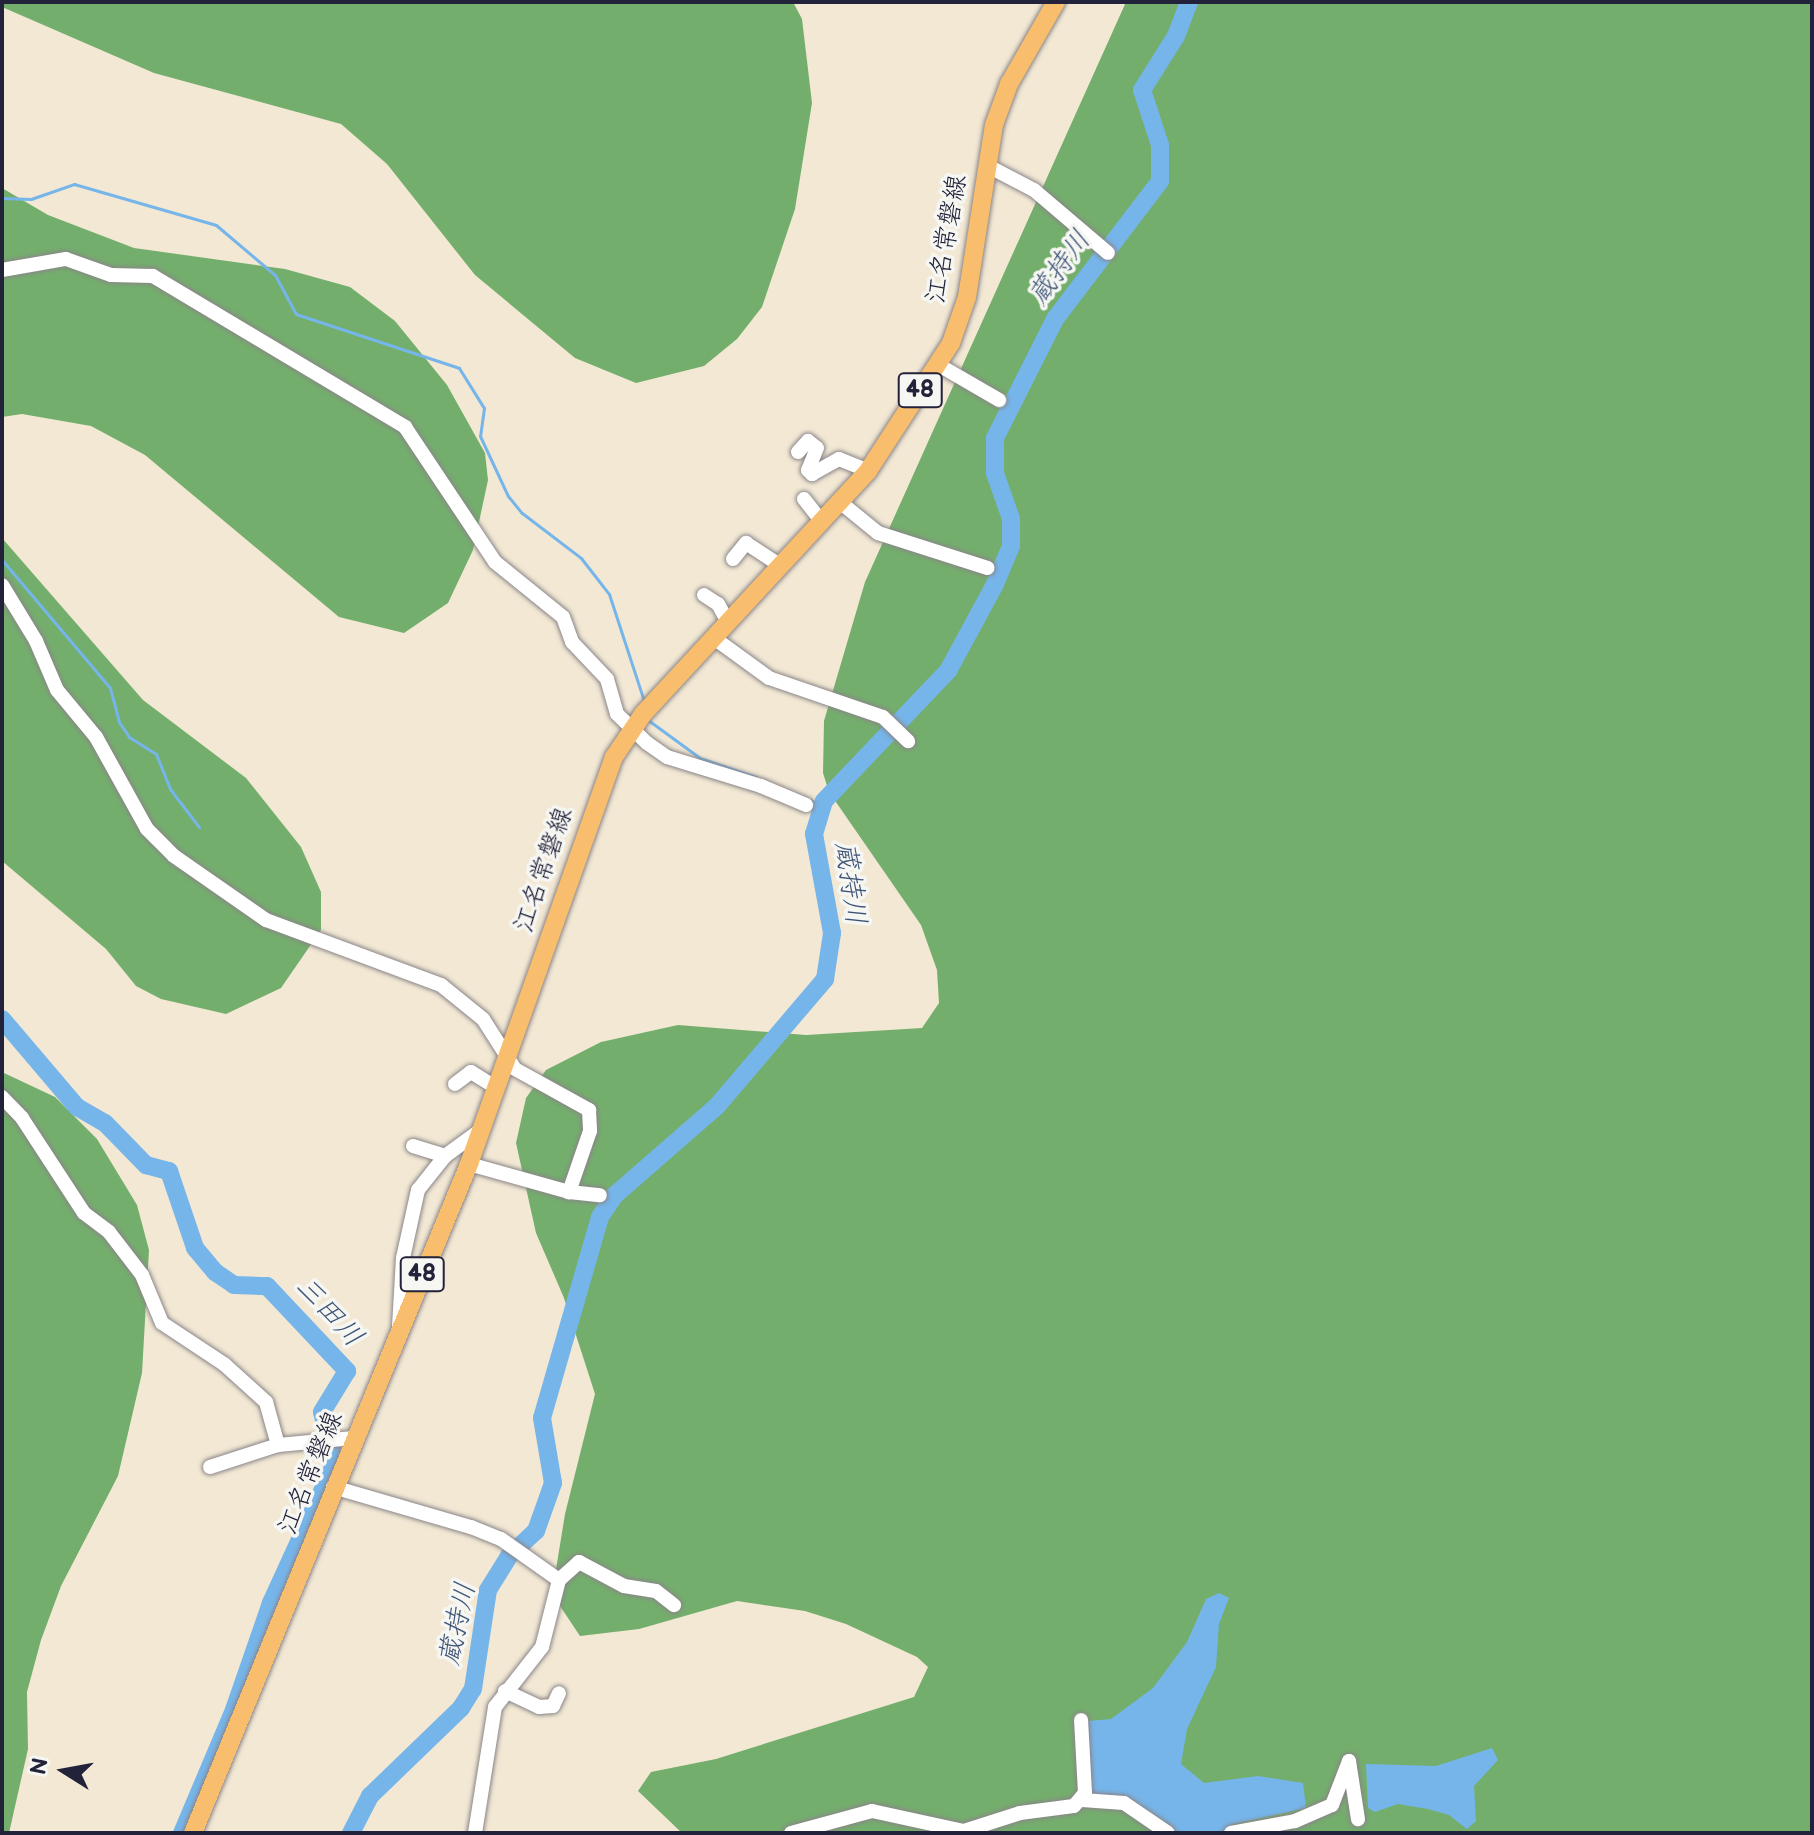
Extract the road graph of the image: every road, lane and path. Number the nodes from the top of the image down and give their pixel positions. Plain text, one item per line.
1 (1056, 2) edge
2 (986, 165) junction
3 (1108, 253) dead end
4 (2, 270) edge
5 (937, 364) junction
6 (999, 400) dead end
7 (798, 452) dead end
8 (868, 471) junction
9 (804, 499) dead end
10 (840, 502) junction
11 (821, 521) junction
12 (733, 559) dead end
13 (781, 566) junction
14 (988, 568) dead end
15 (2, 585) edge
16 (704, 595) dead end
17 (728, 622) junction
18 (714, 638) junction
19 (642, 717) junction
20 (908, 741) dead end
21 (806, 805) dead end
22 (507, 1058) junction
23 (455, 1084) dead end
24 (497, 1088) junction
25 (2, 1097) edge
26 (482, 1129) junction
27 (413, 1146) dead end
28 (445, 1156) junction
29 (469, 1164) junction
30 (569, 1192) junction
31 (600, 1195) dead end
32 (399, 1328) junction
33 (354, 1438) junction
34 (278, 1445) junction
35 (210, 1467) dead end
36 (333, 1487) junction
37 (559, 1580) junction
38 (674, 1605) dead end
39 (505, 1691) junction
40 (559, 1693) dead end
41 (1081, 1720) dead end
42 (1082, 1800) junction
43 (1358, 1819) dead end
44 (193, 1833) edge
45 (475, 1833) edge
46 (791, 1833) edge
47 (1168, 1833) edge
48 (1231, 1833) edge

1 - 2 main road, 江名常磐線 / 48
2 - 3 street
2 - 5 main road, 江名常磐線 / 48
4 - 19 street
5 - 6 street
5 - 8 main road, 江名常磐線 / 48
7 - 8 street
8 - 10 main road, 江名常磐線 / 48
9 - 11 street
10 - 11 main road, 江名常磐線 / 48
10 - 14 street
11 - 13 main road, 江名常磐線 / 48
12 - 13 street
13 - 17 main road, 江名常磐線 / 48
15 - 22 street
16 - 17 street
17 - 18 main road, 江名常磐線 / 48
18 - 19 main road, 江名常磐線 / 48
18 - 20 street
19 - 21 street
19 - 22 main road, 江名常磐線 / 48
22 - 24 main road, 江名常磐線 / 48
22 - 30 street
23 - 24 street
24 - 26 main road, 江名常磐線 / 48
25 - 34 street
26 - 28 street
26 - 29 main road, 江名常磐線 / 48
27 - 28 street
28 - 32 street
29 - 30 street
29 - 32 main road, 江名常磐線 / 48
30 - 31 street
32 - 33 main road, 江名常磐線 / 48
33 - 34 street
33 - 36 main road, 江名常磐線 / 48
34 - 35 street
36 - 37 street
36 - 44 main road, 江名常磐線 / 48
37 - 38 street
37 - 39 street
39 - 40 street
39 - 45 street
41 - 42 street
42 - 46 street
42 - 47 street
43 - 48 street

